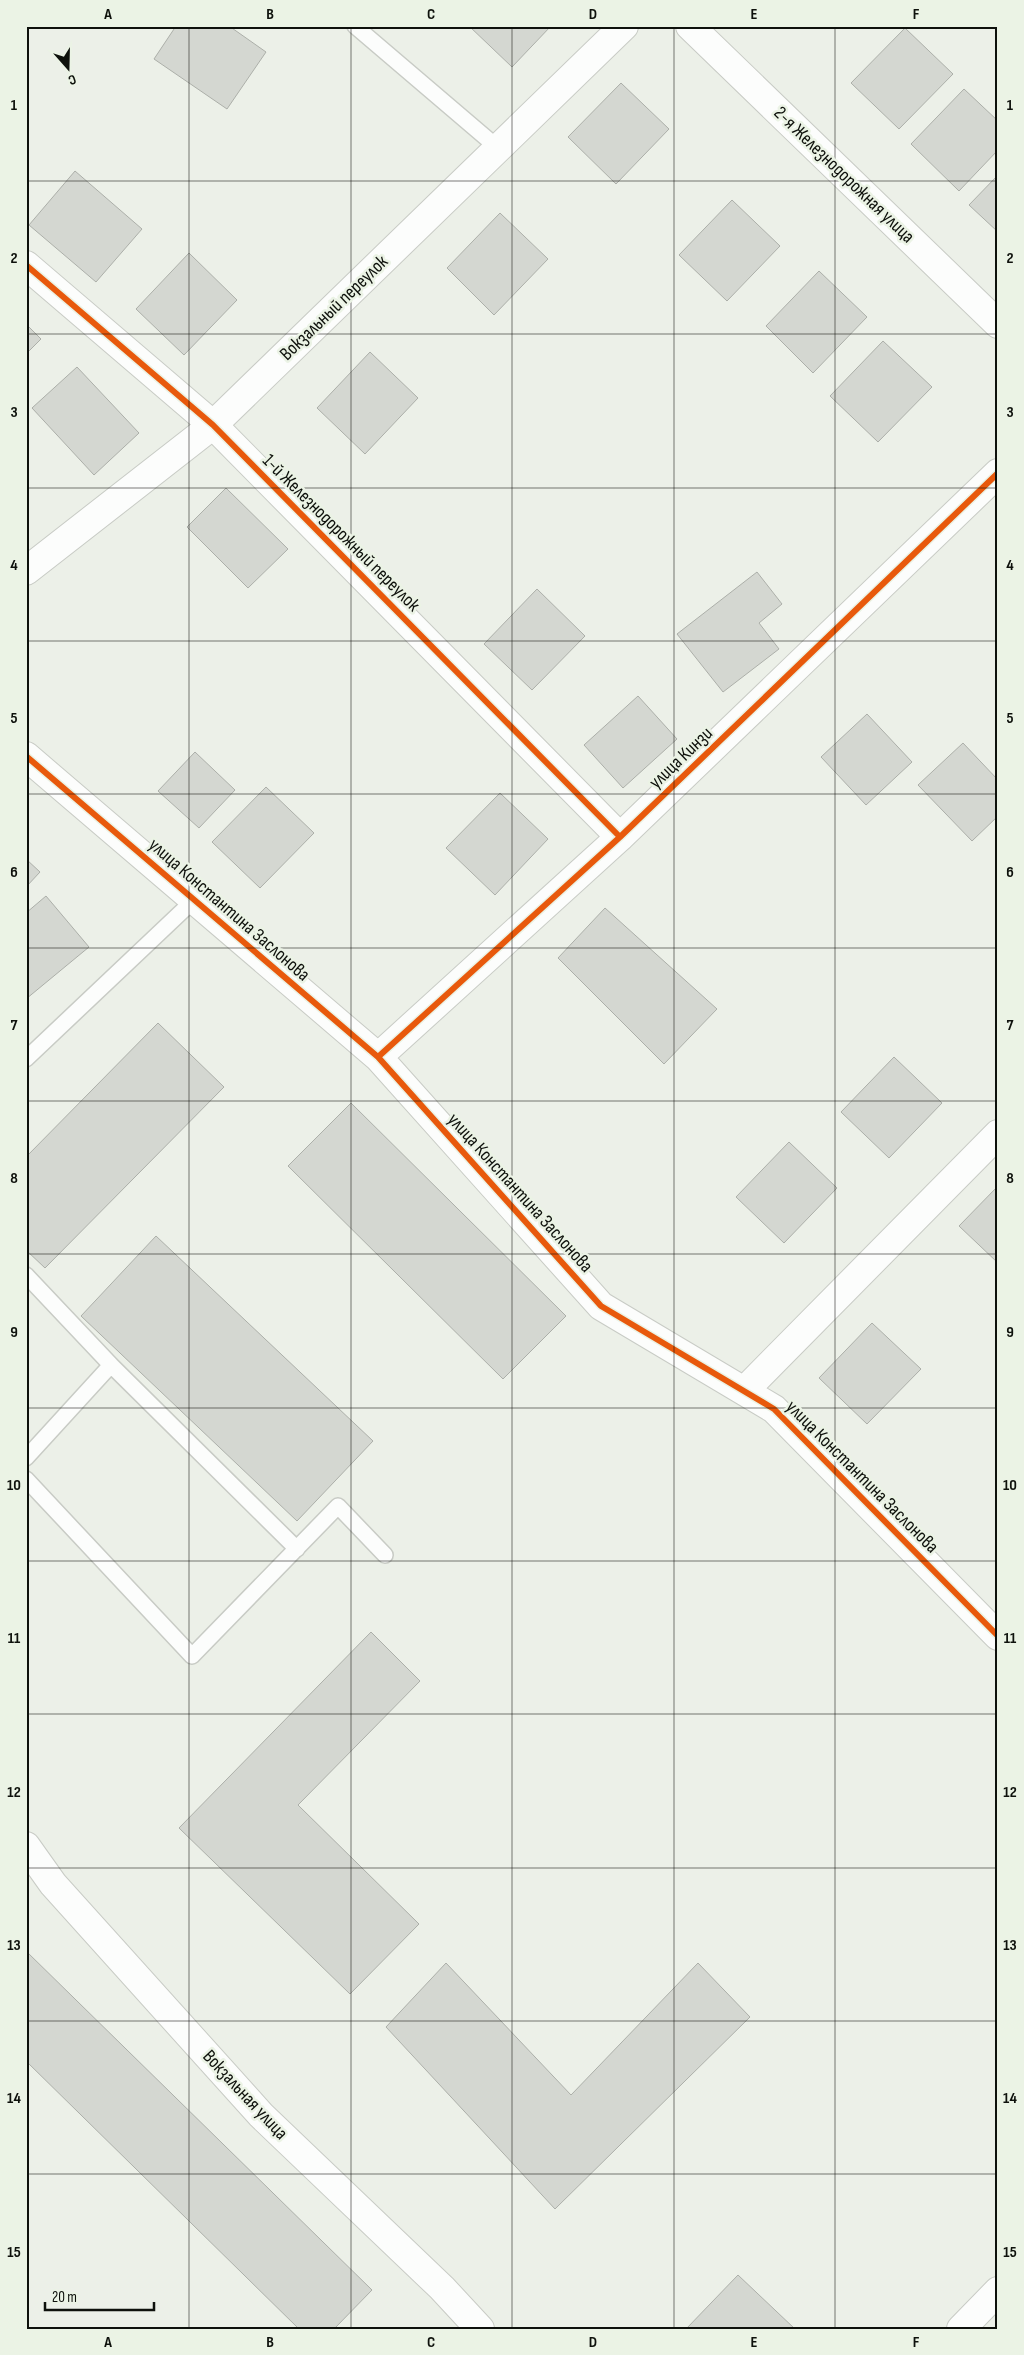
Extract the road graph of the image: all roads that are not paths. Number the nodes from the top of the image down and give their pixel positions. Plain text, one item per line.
1 (355, 26) edge
2 (624, 26) edge
3 (690, 26) edge
4 (498, 148) junction
5 (26, 265) edge
6 (998, 324) edge
7 (214, 425) junction
8 (998, 473) edge
9 (26, 571) edge
10 (26, 756) edge
11 (620, 837) junction
12 (194, 900) junction
13 (378, 1058) junction
14 (26, 1060) edge
15 (998, 1134) edge
16 (26, 1275) edge
17 (111, 1365) junction
18 (744, 1391) junction
19 (26, 1458) edge
20 (26, 1478) edge
21 (297, 1549) junction
22 (385, 1555) dead end
23 (998, 1636) edge
24 (26, 1846) edge
25 (998, 2291) edge
26 (480, 2329) edge
27 (961, 2329) edge

1 - 4 lane
2 - 4 street, Вокзальный переулок
3 - 6 street, 2-я Железнодорожная улица
4 - 7 street, Вокзальный переулок
5 - 7 street, 1-й Железнодорожный переулок
7 - 9 street, Вокзальный переулок
7 - 11 street, 1-й Железнодорожный переулок
8 - 11 street, улица Кинзи
10 - 12 street, улица Константина Заслонова
11 - 13 street, улица Кинзи
12 - 13 street, улица Константина Заслонова
12 - 14 lane
13 - 18 street, улица Константина Заслонова
15 - 18 street
16 - 17 lane
17 - 19 lane
17 - 21 lane
18 - 23 street, улица Константина Заслонова
20 - 21 lane
21 - 22 lane
24 - 26 street, Вокзальная улица
25 - 27 street

